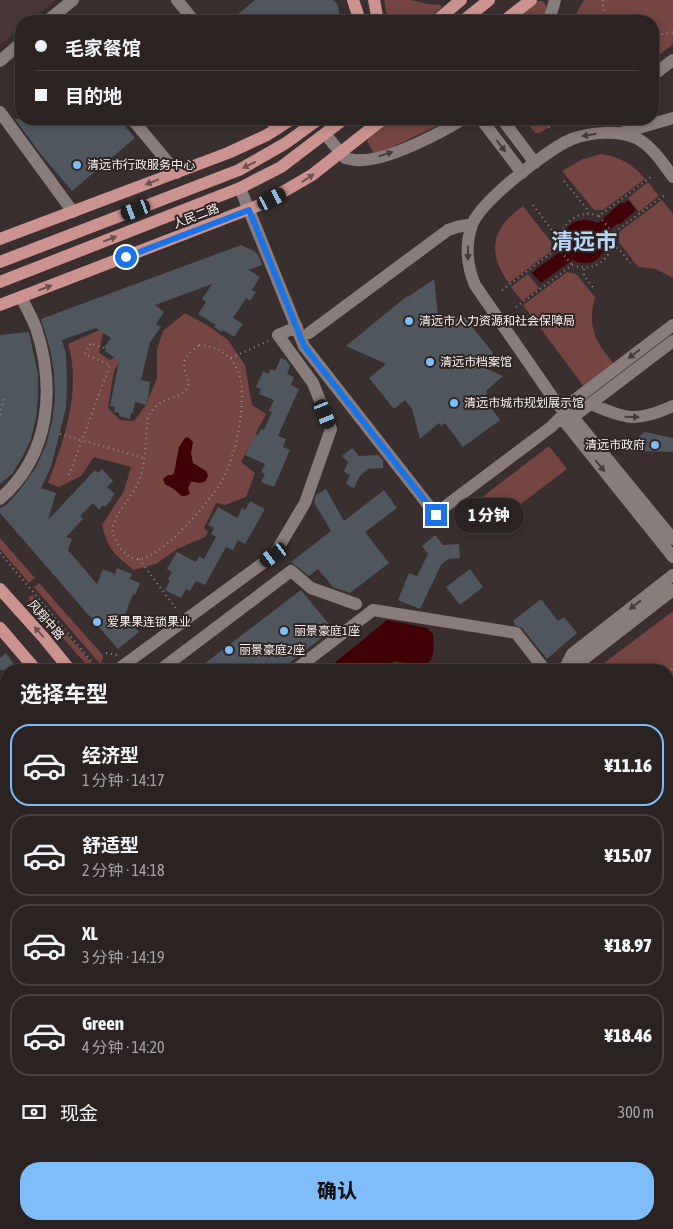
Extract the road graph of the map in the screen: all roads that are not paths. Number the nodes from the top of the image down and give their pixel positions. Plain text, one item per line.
1 (73, 0) edge
2 (177, 0) edge
3 (353, 0) edge
4 (374, 0) edge
5 (461, 0) edge
6 (489, 0) edge
7 (531, 0) edge
8 (555, 0) edge
9 (56, 15) edge
10 (189, 15) edge
11 (358, 15) edge
12 (377, 15) edge
13 (443, 15) edge
14 (470, 15) edge
15 (512, 15) edge
16 (551, 15) edge
17 (15, 48) edge
18 (673, 60) edge
19 (0, 61) edge
20 (659, 71) edge
21 (0, 112) edge
22 (673, 118) edge
23 (659, 122) edge
24 (137, 125) edge
25 (273, 125) edge
26 (311, 125) edge
27 (336, 125) edge
28 (376, 125) edge
29 (453, 125) edge
30 (486, 125) edge
31 (506, 125) edge
32 (627, 125) edge
33 (650, 125) edge
34 (325, 134) junction
35 (621, 134) junction
36 (340, 154) junction
37 (535, 164) junction
38 (177, 173) junction
39 (522, 173) junction
40 (673, 177) edge
41 (240, 188) junction
42 (249, 210) junction
43 (73, 212) junction
44 (472, 224) junction
45 (85, 230) junction
46 (0, 239) edge
47 (90, 247) junction
48 (0, 262) edge
49 (0, 282) edge
50 (21, 297) junction
51 (0, 305) edge
52 (673, 325) edge
53 (297, 327) junction
54 (309, 333) dead end
55 (673, 341) edge
56 (591, 404) junction
57 (673, 406) edge
58 (569, 415) junction
59 (0, 499) edge
60 (447, 506) dead end
61 (436, 515) dead end
62 (673, 539) edge
63 (673, 557) edge
64 (673, 575) edge
65 (0, 589) edge
66 (673, 590) edge
67 (356, 604) dead end
68 (2, 633) edge
69 (30, 664) edge
70 (65, 664) edge
71 (125, 664) edge
72 (168, 664) edge
73 (303, 664) edge
74 (541, 664) edge
75 (570, 664) edge
76 (576, 664) edge

1 - 9 street
2 - 10 street
3 - 11 main road
4 - 12 main road
5 - 13 main road
6 - 14 main road
7 - 15 main road
8 - 16 street
17 - 19 street
18 - 20 street
21 - 43 street
22 - 23 street
24 - 38 street
25 - 38 main road
26 -> 45 main road
27 - 34 main road, 人民二路
28 - 36 main road, 人民二路
36 -> 29 street
30 -> 39 street
31 - 37 street
32 - 35 street
33 - 35 street
34 - 36 street
34 - 41 main road, 人民二路
35 -> 37 street
35 - 40 street
42 -> 36 main road, 人民二路
37 - 39 street
38 -> 43 main road
39 - 44 street
41 - 42 street
47 -> 41 main road, 人民二路
50 -> 42 main road, 人民二路
42 - 53 street
43 - 46 main road
44 - 54 street
44 -> 58 street
45 - 47 main road
45 - 48 main road
47 - 49 main road, 人民二路
50 - 51 main road, 人民二路
50 - 59 street
52 -> 58 street
53 - 61 street
53 - 71 street
55 - 56 street
56 -> 57 street
56 - 58 street
58 - 60 street
58 - 62 street
58 -> 63 street
64 -> 75 street
70 -> 65 main road, 风翔中路
66 - 76 street
67 - 72 street
68 - 69 main road
73 - 74 street

